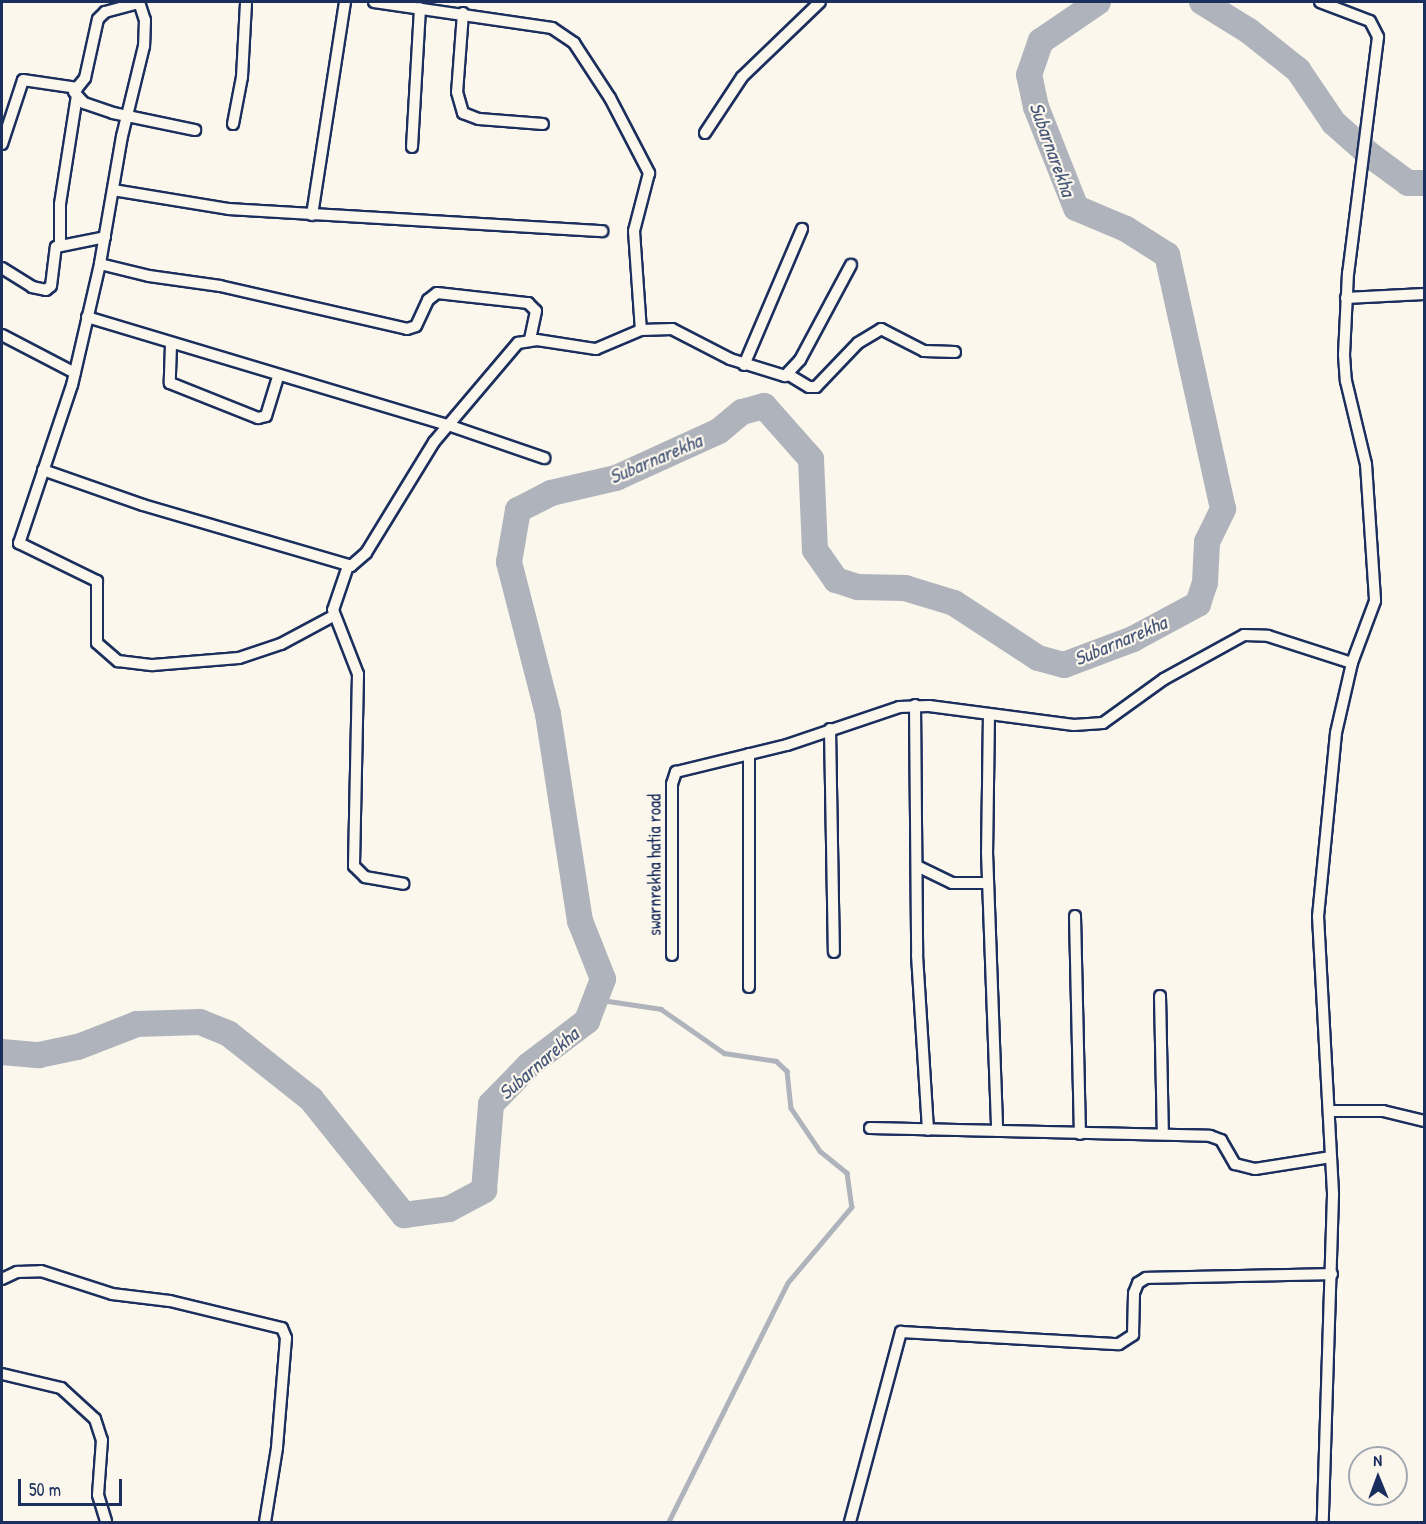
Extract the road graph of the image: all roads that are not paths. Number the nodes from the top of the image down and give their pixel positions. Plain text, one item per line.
1 (139, 2) edge
2 (246, 2) edge
3 (345, 2) edge
4 (374, 2) edge
5 (820, 2) edge
6 (1320, 2) edge
7 (447, 6) edge
8 (420, 8) junction
9 (463, 13) junction
10 (74, 93) junction
11 (128, 117) junction
12 (233, 124) dead end
13 (543, 124) dead end
14 (195, 130) dead end
15 (705, 133) dead end
16 (2, 144) edge
17 (412, 147) dead end
18 (113, 190) junction
19 (312, 214) junction
20 (802, 229) dead end
21 (602, 231) dead end
22 (105, 237) junction
23 (60, 244) junction
24 (100, 264) junction
25 (851, 265) dead end
26 (2, 268) edge
27 (1425, 294) edge
28 (1346, 298) junction
29 (87, 317) junction
30 (641, 330) junction
31 (2, 334) edge
32 (530, 340) junction
33 (171, 345) junction
34 (955, 352) dead end
35 (744, 365) junction
36 (75, 373) junction
37 (789, 375) junction
38 (278, 377) junction
39 (448, 425) junction
40 (544, 458) dead end
41 (43, 470) junction
42 (348, 566) junction
43 (333, 616) junction
44 (1352, 663) junction
45 (915, 705) junction
46 (989, 714) junction
47 (830, 729) junction
48 (749, 754) junction
49 (917, 866) junction
50 (988, 883) junction
51 (403, 884) dead end
52 (1075, 916) dead end
53 (834, 952) dead end
54 (672, 955) dead end
55 (748, 987) dead end
56 (1160, 996) dead end
57 (1329, 1110) junction
58 (1425, 1121) edge
59 (870, 1128) dead end
60 (928, 1130) junction
61 (997, 1131) junction
62 (1080, 1134) junction
63 (1163, 1134) junction
64 (1331, 1157) junction
65 (1332, 1274) junction
66 (2, 1279) edge
67 (2, 1374) edge
68 (106, 1522) edge
69 (265, 1522) edge
70 (850, 1522) edge
71 (1323, 1522) edge

1 - 10 street
1 - 11 street
2 - 12 street
3 - 19 street
4 - 8 street
5 - 15 street
6 - 28 street
7 - 8 street
7 - 9 street
8 - 17 street
9 - 13 street
9 - 30 street
10 - 11 street
10 - 16 street
10 - 23 street
11 - 14 street
11 - 18 street
18 - 19 street
18 - 22 street
19 - 21 street
20 - 35 street
22 - 23 street
22 - 24 street
23 - 26 street
24 - 29 street
24 - 32 street
25 - 37 street
27 - 28 street
28 - 44 street
29 - 33 street
29 - 36 street
30 - 32 street
30 - 35 street
31 - 36 street
32 - 39 street
33 - 38 street
33 - 38 street
34 - 37 street
35 - 37 street
36 - 41 street
38 - 39 street
39 - 40 street
39 - 42 street
41 - 42 street
41 - 43 street
42 - 43 street
43 - 51 street
44 - 46 street
44 - 57 street
45 - 46 street
45 - 47 street
45 - 49 street
46 - 50 street
47 - 48 street
47 - 53 street
48 - 54 street, swarnrekha hatia road
48 - 55 street
49 - 50 street
49 - 60 street
50 - 61 street
52 - 62 street
56 - 63 street
57 - 58 street
57 - 64 street
59 - 60 street
60 - 61 street
61 - 62 street
62 - 63 street
63 - 64 street
64 - 65 street
65 - 70 street
65 - 71 street
66 - 69 street
67 - 68 street

